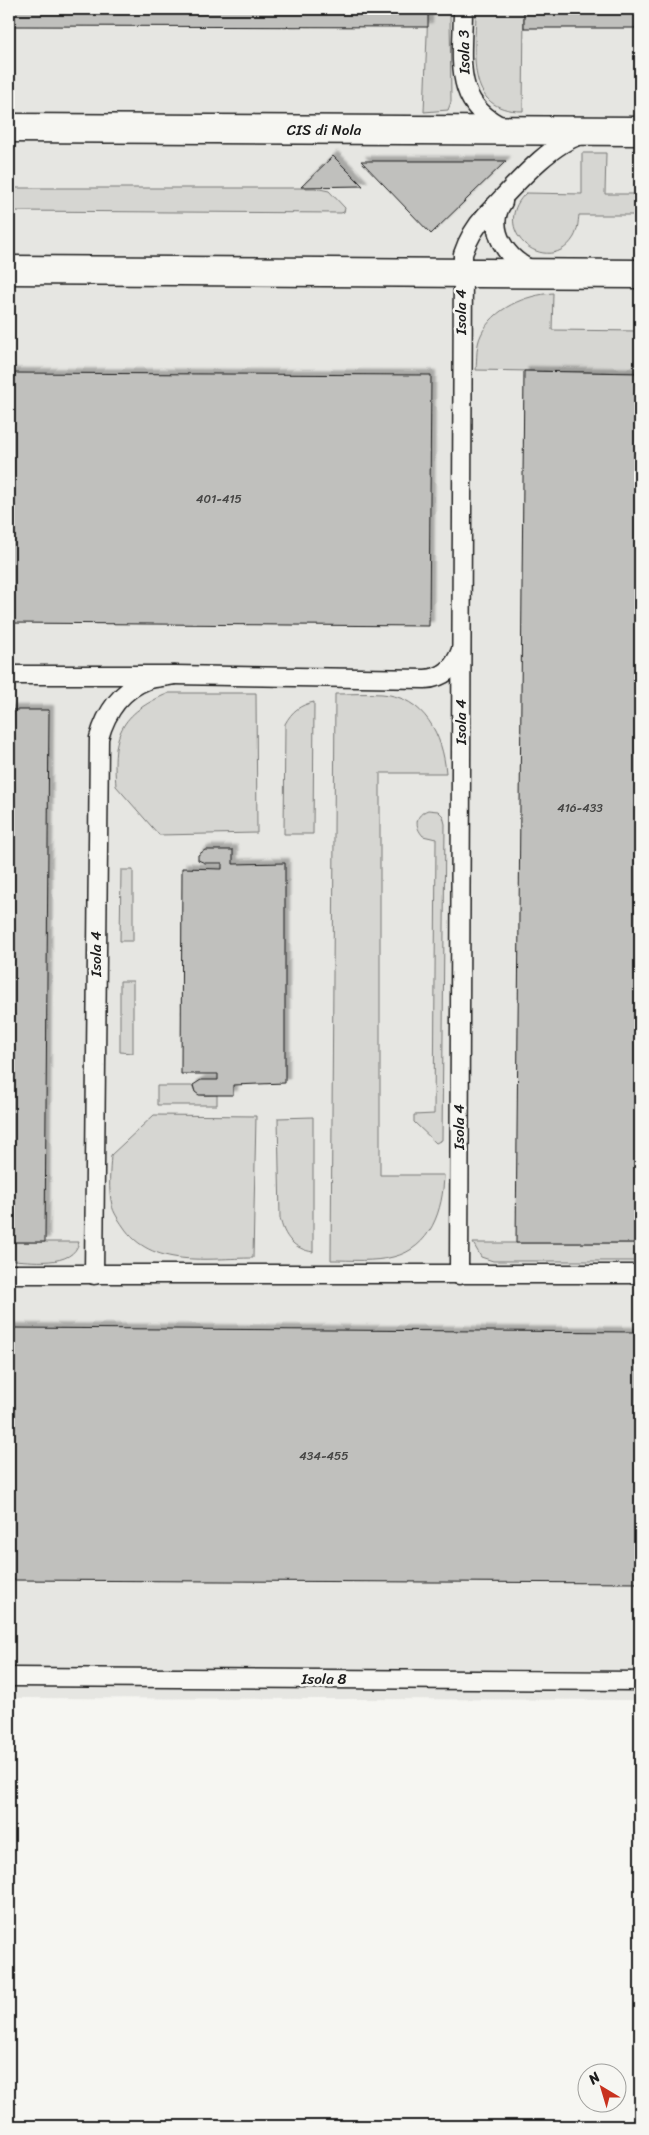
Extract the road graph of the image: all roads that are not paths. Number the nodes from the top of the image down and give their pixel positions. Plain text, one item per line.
1 (463, 9) edge
2 (9, 128) edge
3 (596, 131) junction
4 (640, 131) edge
5 (512, 132) junction
6 (510, 191) junction
7 (9, 270) edge
8 (462, 273) junction
9 (540, 273) junction
10 (640, 274) edge
11 (461, 650) junction
12 (9, 675) edge
13 (174, 675) junction
14 (9, 1274) edge
15 (640, 1274) edge
16 (94, 1275) junction
17 (459, 1275) junction
18 (9, 1677) edge
19 (640, 1681) edge

1 - 5 lane, Isola 3
2 - 5 street, CIS di Nola
3 - 4 street, CIS di Nola
3 - 5 street, CIS di Nola
3 - 6 lane
6 - 8 lane, Isola 4
6 - 9 lane
7 - 8 street
8 - 9 street
8 - 11 lane, Isola 4
9 - 10 street
11 - 13 lane, Isola 4
11 - 17 lane, Isola 4
12 - 13 lane, Isola 4
13 - 16 lane, Isola 4
14 - 16 lane
15 - 17 lane
16 - 17 lane
18 - 19 lane, Isola 8

